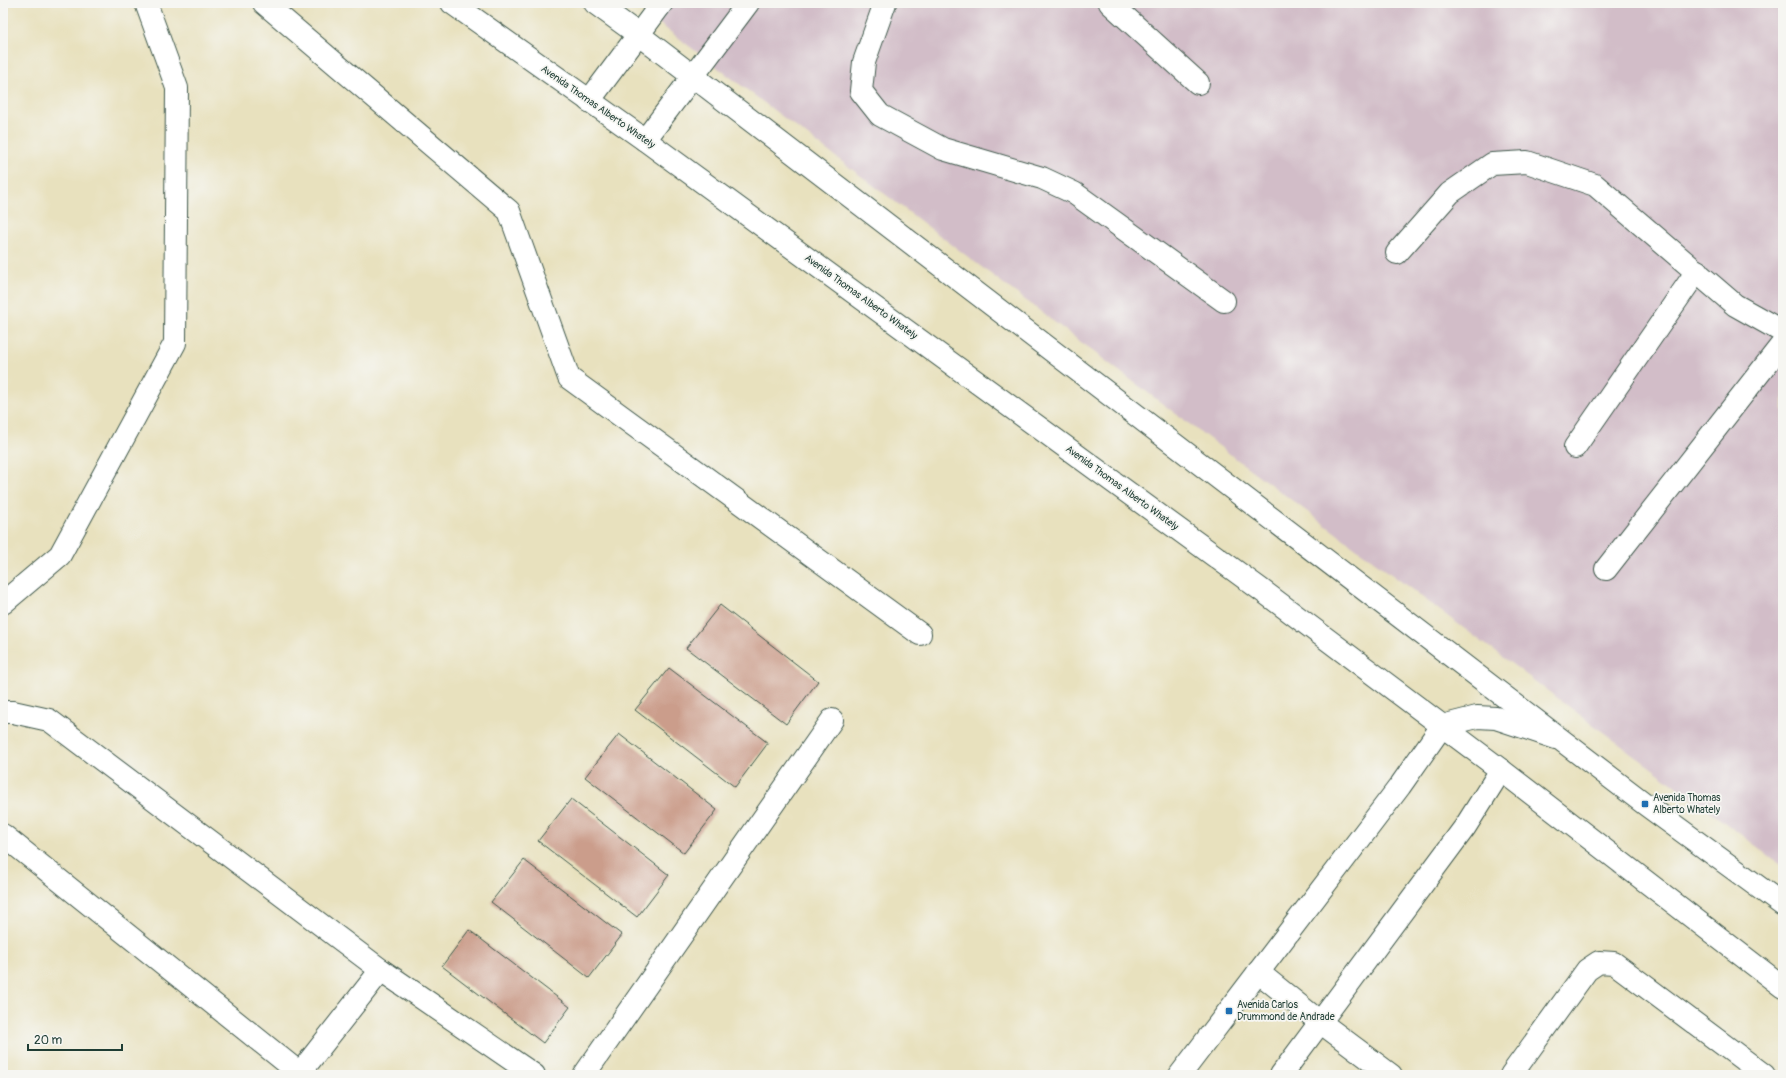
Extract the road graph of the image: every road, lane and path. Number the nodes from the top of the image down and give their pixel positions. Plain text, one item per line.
1 (146, 3) edge
2 (264, 3) edge
3 (452, 3) edge
4 (595, 3) edge
5 (662, 3) edge
6 (748, 3) edge
7 (885, 3) edge
8 (1110, 3) edge
9 (639, 35) junction
10 (692, 76) junction
11 (1198, 83) dead end
12 (589, 101) junction
13 (645, 140) junction
14 (1397, 253) dead end
15 (1697, 271) junction
16 (1224, 301) dead end
17 (1783, 332) edge
18 (1783, 343) edge
19 (1575, 447) dead end
20 (1606, 569) dead end
21 (3, 603) edge
22 (920, 634) dead end
23 (3, 712) edge
24 (832, 720) dead end
25 (1442, 726) junction
26 (1560, 739) junction
27 (1501, 770) junction
28 (3, 834) edge
29 (1783, 905) edge
30 (381, 970) junction
31 (1258, 972) junction
32 (1783, 987) edge
33 (1320, 1022) junction
34 (301, 1074) edge
35 (534, 1075) edge
36 (584, 1075) edge
37 (1180, 1075) edge
38 (1281, 1075) edge
39 (1391, 1075) edge
40 (1511, 1075) edge
41 (1764, 1075) edge

1 - 21 main road
2 - 22 main road
3 - 12 main road, Avenida Thomas Alberto Whately
4 - 9 main road
5 - 9 main road
6 - 10 main road
7 - 16 main road
8 - 11 main road
9 - 10 main road
9 - 12 main road
10 - 13 main road
10 - 26 main road
12 - 13 main road, Avenida Thomas Alberto Whately
13 - 25 main road, Avenida Thomas Alberto Whately
14 - 15 main road
15 - 17 main road
15 - 19 main road
18 - 20 main road
23 - 30 main road
24 - 36 main road
25 - 26 main road
25 - 27 main road, Avenida Thomas Alberto Whately
25 - 31 main road
26 - 29 main road
27 - 32 main road, Avenida Thomas Alberto Whately
27 - 33 main road
28 - 34 main road
30 - 34 main road
30 - 35 main road
31 - 33 main road
31 - 37 main road
33 - 38 main road
33 - 39 main road
40 - 41 main road

